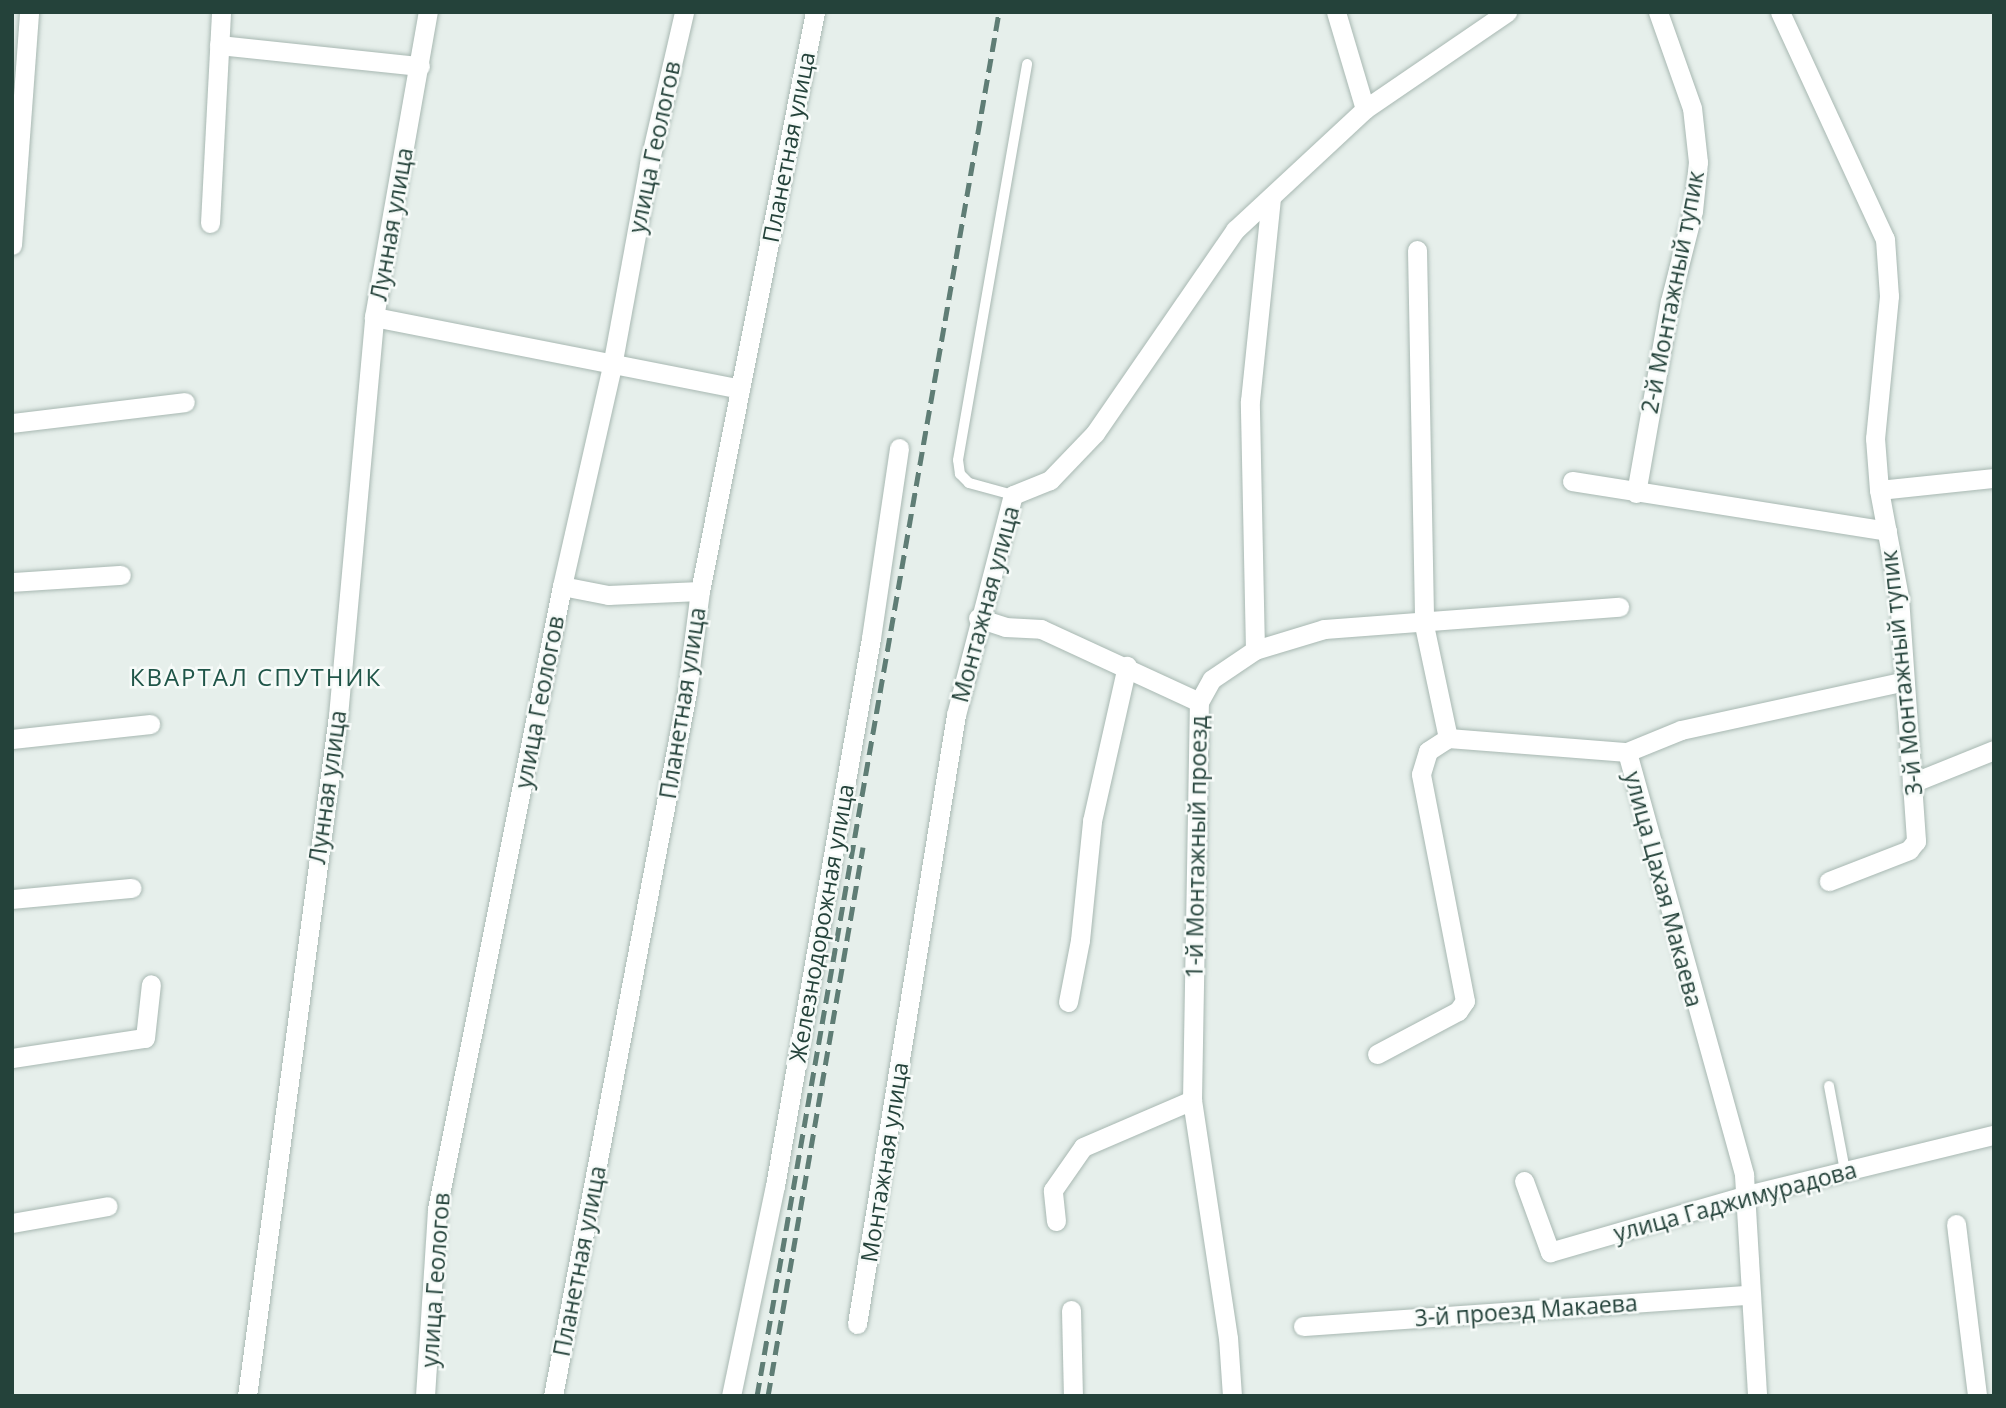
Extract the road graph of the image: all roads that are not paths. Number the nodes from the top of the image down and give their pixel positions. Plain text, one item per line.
1 (29, 12) edge
2 (221, 12) edge
3 (428, 12) edge
4 (684, 12) edge
5 (815, 12) edge
6 (1336, 12) edge
7 (1507, 12) edge
8 (1658, 12) edge
9 (1780, 12) edge
10 (219, 45) junction
11 (1027, 64) dead end
12 (419, 66) junction
13 (1364, 109) junction
14 (1271, 199) junction
15 (210, 223) dead end
16 (12, 245) edge
17 (1418, 250) dead end
18 (374, 317) junction
19 (612, 366) junction
20 (740, 389) junction
21 (185, 402) dead end
22 (12, 423) edge
23 (899, 448) dead end
24 (1994, 478) edge
25 (1572, 481) dead end
26 (1879, 490) junction
27 (1636, 493) junction
28 (1013, 495) junction
29 (1887, 531) junction
30 (121, 575) dead end
31 (12, 582) edge
32 (562, 586) junction
33 (700, 591) junction
34 (1619, 607) dead end
35 (978, 618) junction
36 (1424, 625) junction
37 (1255, 650) junction
38 (1127, 666) junction
39 (1902, 682) junction
40 (1199, 702) junction
41 (150, 724) dead end
42 (1448, 738) junction
43 (12, 739) edge
44 (1994, 750) edge
45 (1627, 752) junction
46 (1912, 783) junction
47 (1829, 881) dead end
48 (131, 888) dead end
49 (12, 899) edge
50 (151, 984) dead end
51 (1068, 1002) dead end
52 (1377, 1054) dead end
53 (12, 1058) edge
54 (1829, 1086) dead end
55 (1192, 1100) junction
56 (1994, 1135) edge
57 (1845, 1171) junction
58 (1524, 1181) dead end
59 (1747, 1195) junction
60 (108, 1206) dead end
61 (1056, 1220) dead end
62 (12, 1223) edge
63 (1956, 1224) dead end
64 (1749, 1295) junction
65 (1071, 1310) dead end
66 (857, 1324) dead end
67 (1303, 1326) dead end
68 (247, 1396) edge
69 (425, 1396) edge
70 (554, 1396) edge
71 (732, 1396) edge
72 (1073, 1396) edge
73 (1232, 1396) edge
74 (1757, 1396) edge
75 (1977, 1396) edge

1 - 16 street
2 - 10 street
3 - 12 street, Лунная улица
4 - 19 street, улица Геологов
5 - 20 street, Планетная улица
6 - 13 street
7 - 13 street, Монтажная улица
8 - 27 street, 2-й Монтажный тупик
9 - 26 street, 3-й Монтажный тупик
10 - 12 street
10 - 15 street
11 - 28 lane
12 - 18 street, Лунная улица
13 - 14 street, Монтажная улица
14 - 28 street, Монтажная улица
14 - 37 street
17 - 36 street
18 - 19 street
18 - 68 street, Лунная улица
19 - 20 street
19 - 32 street, улица Геологов
20 - 33 street, Планетная улица
21 - 22 street
23 - 71 street, Железнодорожная улица
24 - 26 street
25 - 27 street
26 - 29 street, 3-й Монтажный тупик
27 - 29 street
28 - 35 street, Монтажная улица
29 - 39 street, 3-й Монтажный тупик
30 - 31 street
32 - 33 street
32 - 69 street, улица Геологов
33 - 70 street, Планетная улица
34 - 36 street, 1-й Монтажный проезд
35 - 38 street
35 - 66 street, Монтажная улица
36 - 37 street, 1-й Монтажный проезд
36 - 42 street
37 - 40 street, 1-й Монтажный проезд
38 - 40 street
38 - 51 street
39 - 45 street
39 - 46 street, 3-й Монтажный тупик
40 - 55 street, 1-й Монтажный проезд
41 - 43 street
42 - 45 street, улица Цахая Макаева
42 - 52 street
44 - 46 street
45 - 59 street, улица Цахая Макаева
46 - 47 street, 3-й Монтажный тупик
48 - 49 street
50 - 53 street
54 - 57 lane
55 - 61 street
55 - 73 street, 1-й Монтажный проезд
56 - 57 street, улица Гаджимурадова
57 - 59 street, улица Гаджимурадова
58 - 59 street, улица Гаджимурадова
59 - 64 street, улица Цахая Макаева
60 - 62 street
63 - 75 street
64 - 67 street, 3-й проезд Макаева
64 - 74 street, улица Цахая Макаева
65 - 72 street

